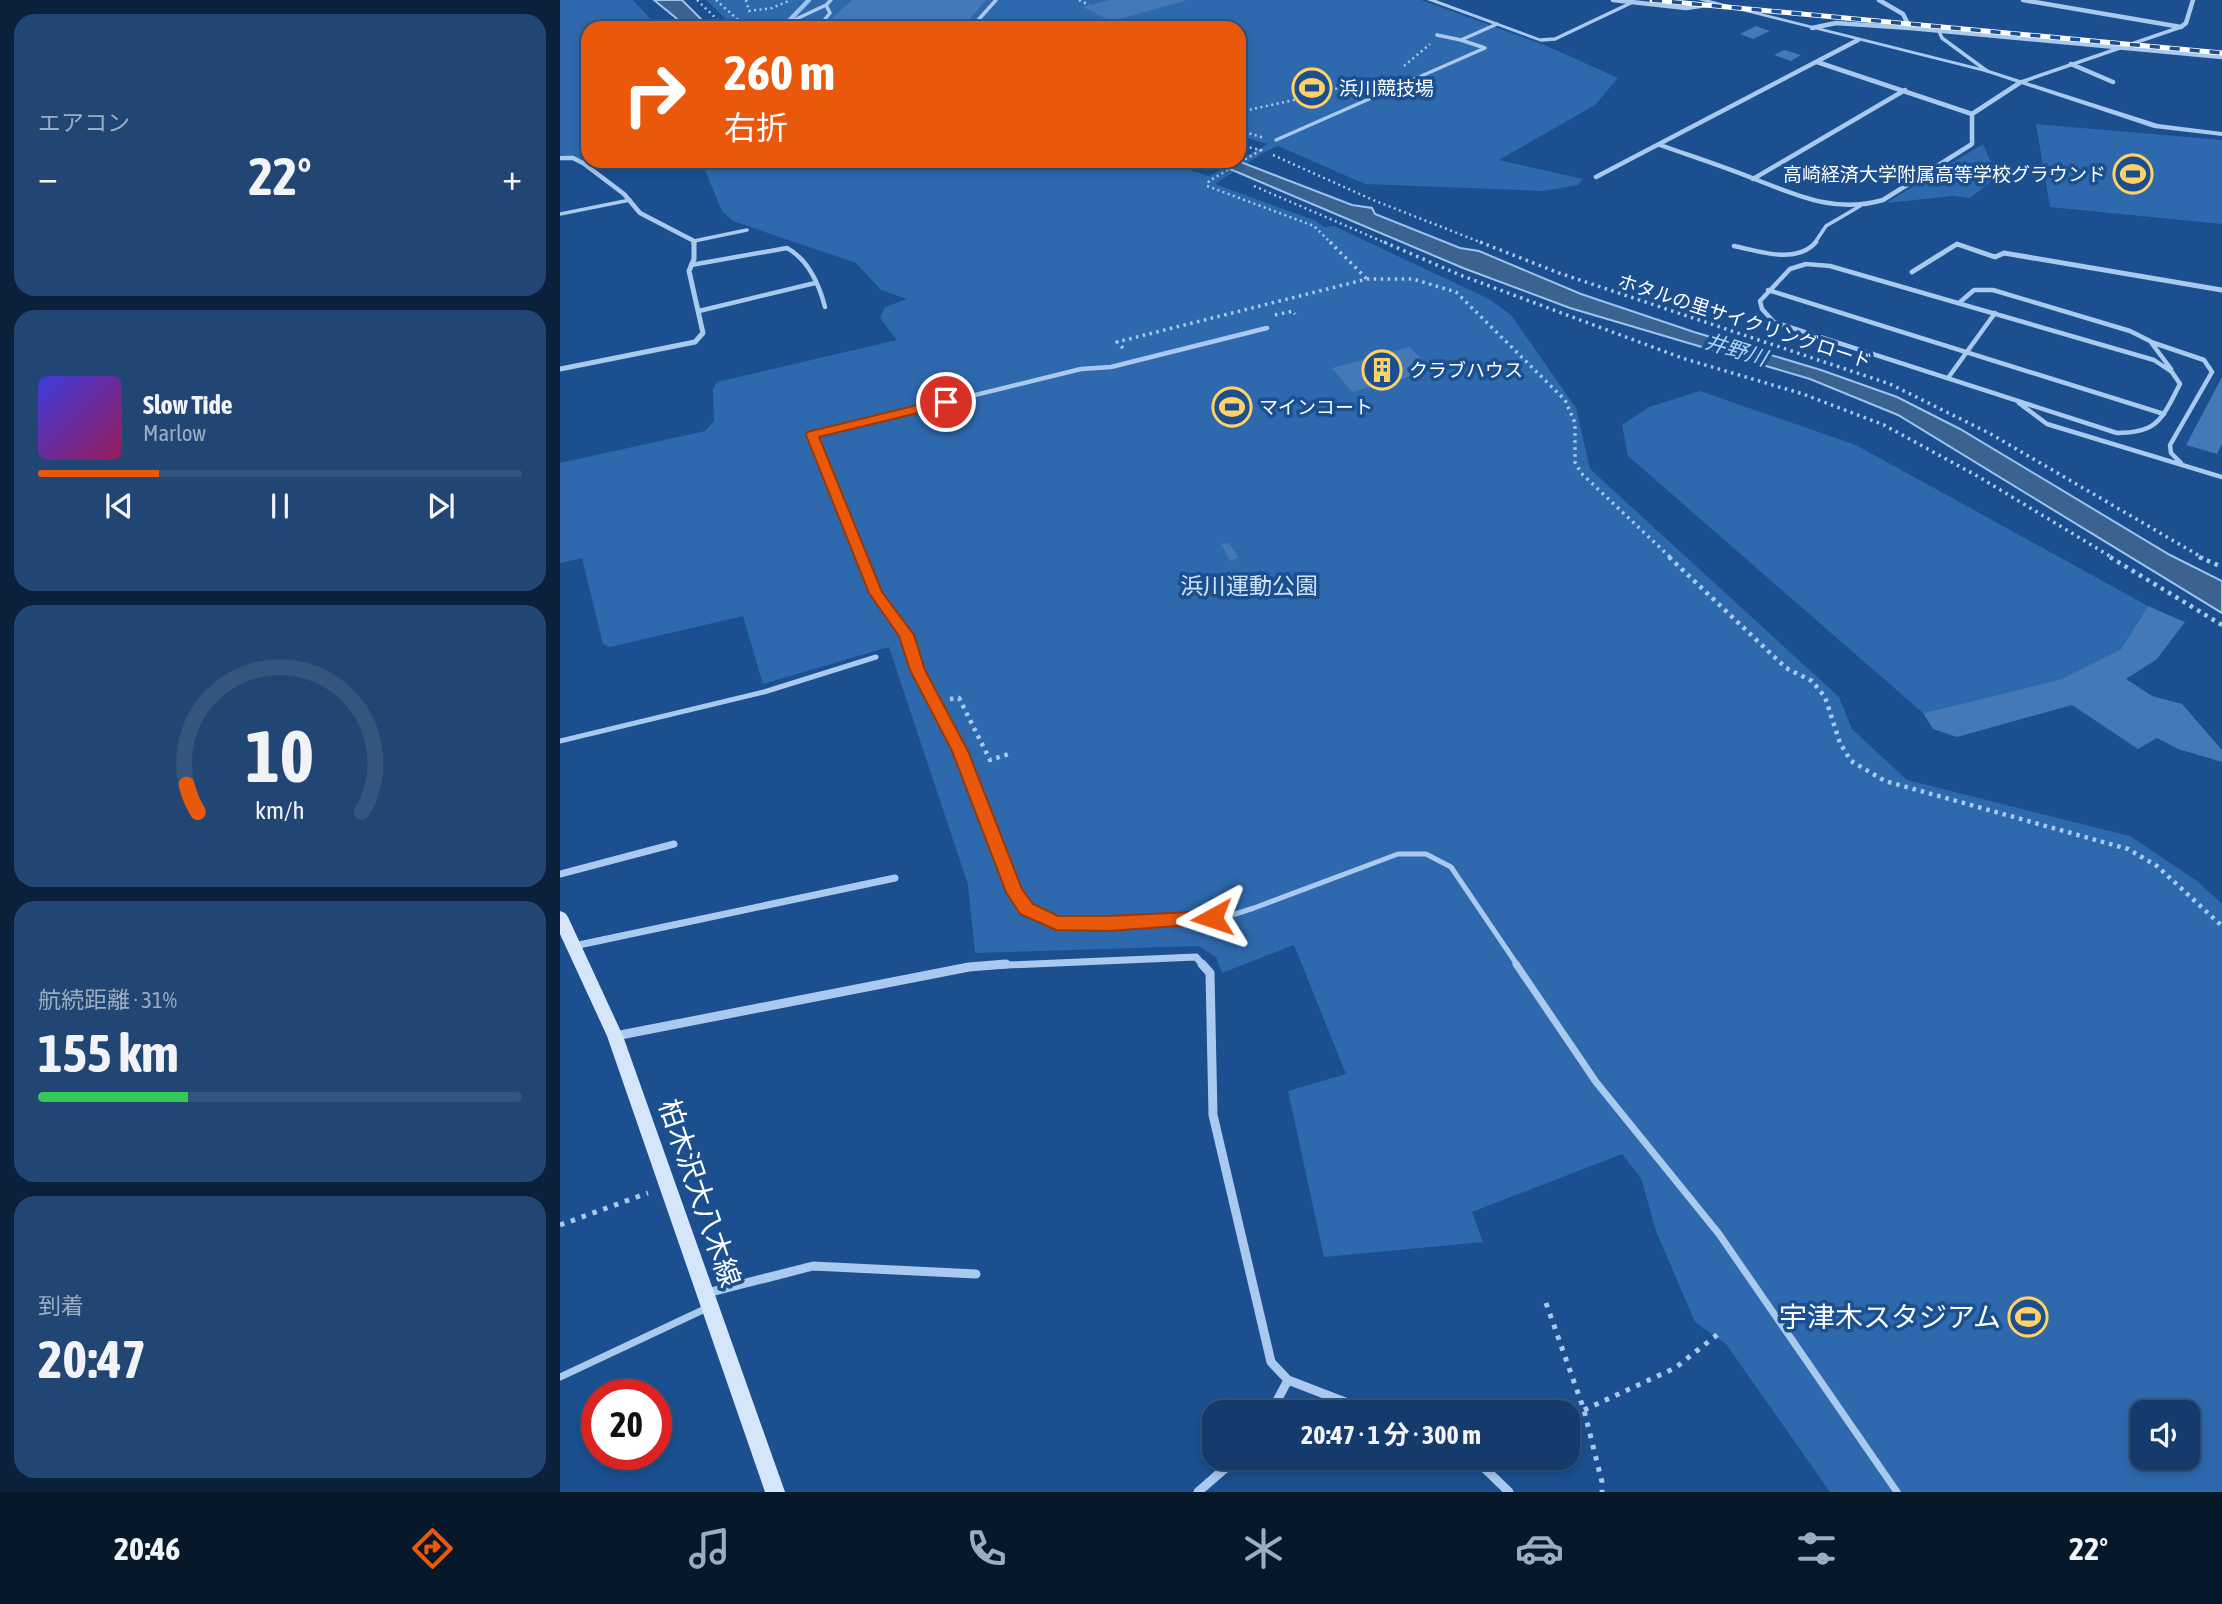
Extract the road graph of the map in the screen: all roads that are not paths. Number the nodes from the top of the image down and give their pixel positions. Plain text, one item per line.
1 (831, 0) edge
2 (996, 0) edge
3 (1430, 0) edge
4 (1613, 0) edge
5 (1701, 0) edge
6 (1879, 0) edge
7 (2023, 0) edge
8 (2193, 0) edge
9 (1633, 2) junction
10 (1714, 4) junction
11 (826, 5) junction
12 (792, 21) edge
13 (824, 21) edge
14 (977, 21) edge
15 (1497, 24) junction
16 (2181, 27) junction
17 (1812, 28) junction
18 (1910, 28) junction
19 (1939, 31) junction
20 (1437, 35) dead end
21 (1461, 40) junction
22 (1541, 40) joint
23 (1858, 40) junction
24 (2121, 48) junction
25 (2222, 57) edge
26 (1817, 62) junction
27 (2071, 64) junction
28 (1987, 71) junction
29 (2021, 82) junction
30 (2113, 82) dead end
31 (1905, 90) junction
32 (1972, 114) junction
33 (2222, 134) edge
34 (1276, 140) road end
35 (1660, 145) junction
36 (560, 158) edge
37 (581, 162) edge
38 (589, 168) edge
39 (1596, 177) dead end
40 (1754, 179) junction
41 (630, 200) junction
42 (1860, 206) junction
43 (560, 214) edge
44 (747, 230) dead end
45 (694, 242) junction
46 (1734, 246) dead end
47 (691, 265) junction
48 (1912, 272) dead end
49 (815, 283) junction
50 (1768, 290) junction
51 (2222, 290) edge
52 (1959, 303) junction
53 (825, 307) dead end
54 (699, 311) junction
55 (1994, 313) junction
56 (1267, 328) dead end
57 (2150, 341) junction
58 (1967, 352) junction
59 (560, 369) edge
60 (2172, 372) junction
61 (1948, 378) junction
62 (2014, 399) junction
63 (2164, 414) junction
64 (2183, 465) junction
65 (2222, 477) edge
66 (876, 657) dead end
67 (560, 741) edge
68 (674, 844) dead end
69 (560, 874) edge
70 (895, 878) dead end
71 (565, 932) edge
72 (615, 1036) junction
73 (976, 1274) dead end
74 (708, 1300) junction
75 (560, 1377) edge
76 (1288, 1380) junction
77 (1277, 1400) edge
78 (1340, 1400) edge
79 (1223, 1470) edge
80 (1486, 1470) edge
81 (775, 1492) edge
82 (1198, 1492) edge
83 (1509, 1492) edge
84 (1897, 1492) edge

1 - 11 lane
2 - 14 lane
3 - 15 street
4 - 9 street
5 - 10 street
6 - 18 street
7 - 16 street
8 - 16 street
9 - 10 street
9 - 22 lane
10 - 17 street
11 - 12 lane
11 - 13 lane
15 - 21 lane
15 - 22 street
16 - 24 lane
17 - 18 street
17 - 23 street
18 - 19 street
19 - 24 street
19 - 28 lane
20 - 21 lane
21 - 34 street
23 - 26 street
23 - 28 street
24 - 25 street
24 - 27 lane
26 - 31 street
26 - 35 street
27 - 29 lane
27 - 30 street
28 - 29 street
29 - 32 street
29 - 33 street
31 - 32 street
31 - 40 street
32 - 42 street
35 - 39 street
35 - 40 street
36 - 37 street
38 - 41 street
40 - 42 street
41 - 43 lane
41 - 45 street
42 - 46 lane
44 - 45 lane
45 - 47 street
47 - 49 lane
47 - 54 street
48 - 51 street
49 - 53 lane
49 - 54 lane
50 - 52 lane
50 - 58 lane
50 - 61 lane
52 - 55 lane
52 - 57 lane
54 - 59 street
55 - 58 lane
55 - 60 lane
56 - 84 lane
57 - 60 lane
57 - 64 lane
58 - 61 lane
58 - 63 lane
60 - 63 lane
61 - 62 lane
62 - 63 lane
62 - 64 lane
64 - 65 lane
66 - 67 lane
68 - 69 street
70 - 71 street
71 - 72 main road, 柏木沢大八木線
72 - 74 main road, 柏木沢大八木線
72 - 76 street
73 - 74 street
74 - 75 lane
74 - 81 main road, 柏木沢大八木線
76 - 77 street
76 - 78 street
79 - 82 street
80 - 83 street

